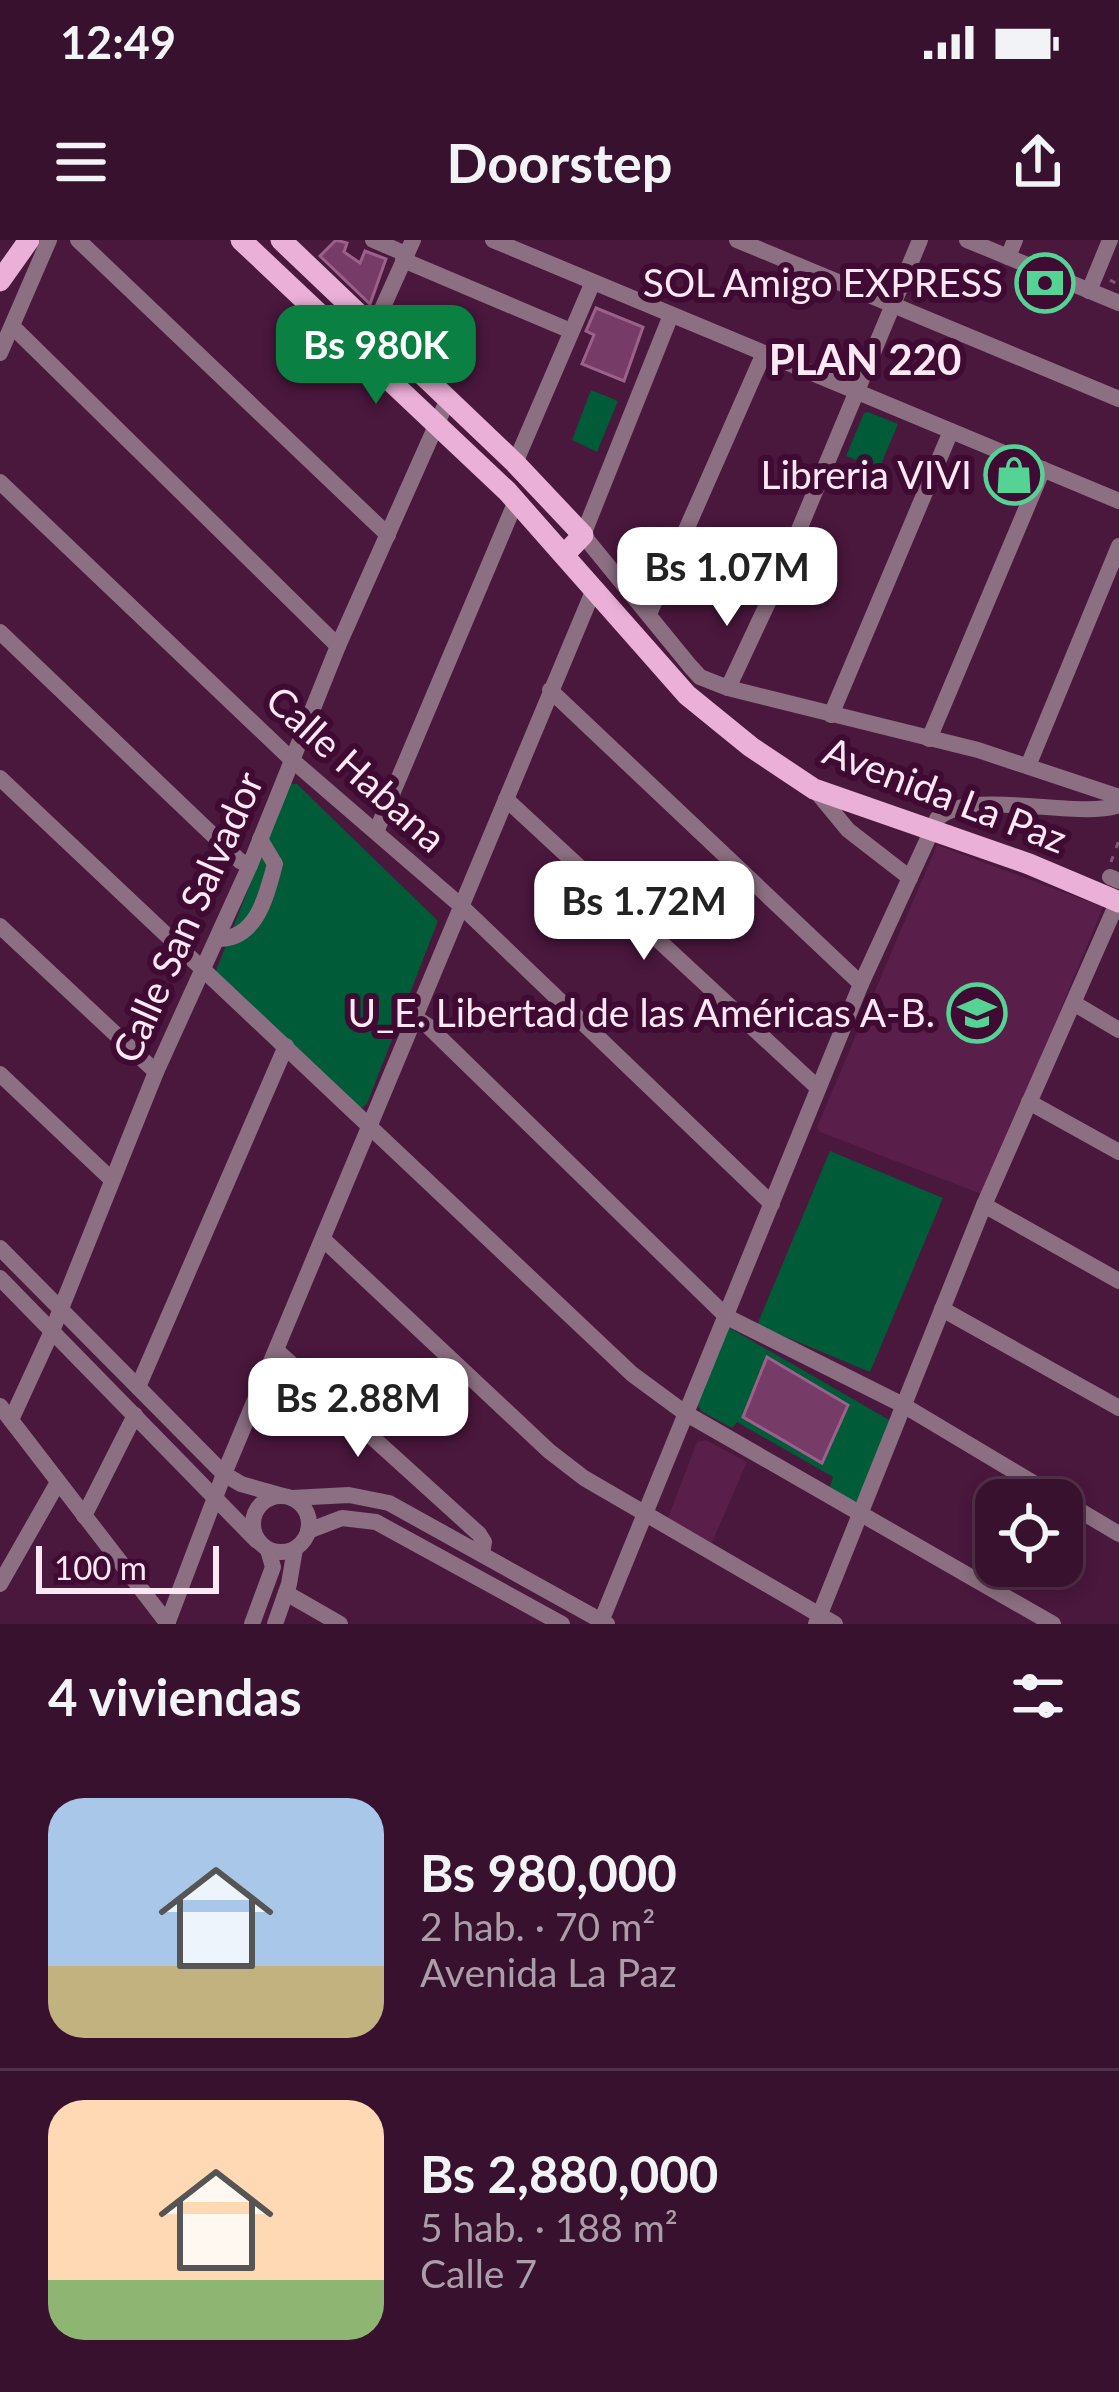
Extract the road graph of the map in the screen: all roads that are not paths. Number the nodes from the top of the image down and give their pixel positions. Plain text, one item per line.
1 (29, 240) edge
2 (49, 240) edge
3 (78, 240) edge
4 (241, 240) edge
5 (280, 240) edge
6 (373, 240) edge
7 (494, 240) edge
8 (737, 240) edge
9 (920, 240) edge
10 (967, 240) edge
11 (1110, 240) edge
12 (1012, 249) edge
13 (407, 251) edge
14 (0, 280) edge
15 (592, 282) junction
16 (1089, 291) junction
17 (1119, 303) edge
18 (893, 304) junction
19 (671, 315) junction
20 (13, 327) junction
21 (374, 328) junction
22 (571, 331) junction
23 (356, 350) junction
24 (0, 353) edge
25 (764, 353) junction
26 (857, 392) junction
27 (1119, 399) edge
28 (447, 401) junction
29 (435, 425) junction
30 (951, 431) junction
31 (515, 464) junction
32 (1042, 469) junction
33 (0, 482) edge
34 (516, 501) junction
35 (1119, 501) edge
36 (388, 535) junction
37 (583, 535) junction
38 (1119, 546) edge
39 (564, 555) junction
40 (594, 589) junction
41 (649, 614) junction
42 (0, 632) edge
43 (338, 646) junction
44 (728, 688) junction
45 (550, 690) junction
46 (831, 715) junction
47 (929, 739) junction
48 (292, 760) junction
49 (1028, 766) junction
50 (0, 778) edge
51 (814, 789) junction
52 (506, 799) junction
53 (1119, 801) edge
54 (931, 830) junction
55 (376, 832) junction
56 (260, 839) junction
57 (250, 866) junction
58 (910, 878) junction
59 (1119, 902) edge
60 (460, 905) junction
61 (0, 926) edge
62 (218, 939) junction
63 (205, 967) junction
64 (861, 983) junction
65 (1075, 1004) junction
66 (414, 1017) junction
67 (1119, 1030) edge
68 (286, 1046) junction
69 (156, 1072) junction
70 (0, 1074) edge
71 (818, 1088) junction
72 (1029, 1102) junction
73 (370, 1123) junction
74 (1119, 1152) edge
75 (112, 1180) junction
76 (772, 1204) junction
77 (983, 1205) junction
78 (324, 1240) junction
79 (0, 1249) edge
80 (0, 1278) edge
81 (1119, 1281) edge
82 (60, 1307) junction
83 (942, 1309) junction
84 (727, 1317) junction
85 (52, 1331) junction
86 (277, 1351) junction
87 (138, 1387) junction
88 (903, 1405) junction
89 (1119, 1408) edge
90 (685, 1412) junction
91 (5, 1413) edge
92 (135, 1415) junction
93 (224, 1474) junction
94 (1027, 1479) edge
95 (57, 1484) junction
96 (287, 1497) junction
97 (216, 1498) junction
98 (1083, 1513) edge
99 (643, 1515) junction
100 (84, 1516) junction
101 (862, 1516) junction
102 (308, 1531) junction
103 (1119, 1534) edge
104 (263, 1545) junction
105 (295, 1549) junction
106 (482, 1554) junction
107 (269, 1576) junction
108 (0, 1584) edge
109 (288, 1588) junction
110 (823, 1621) edge
111 (603, 1623) edge
112 (168, 1624) edge
113 (252, 1624) edge
114 (275, 1624) edge
115 (340, 1624) edge
116 (562, 1624) edge
117 (1053, 1624) edge

1 - 14 main road
2 - 20 street
3 - 36 street
4 - 23 main road, Avenida La Paz
5 - 21 main road, Avenida La Paz
6 - 13 street
7 - 15 street
8 - 18 street
9 - 18 street
10 - 12 street
11 - 16 street
12 - 16 street
13 - 21 street
13 - 22 street
15 - 19 street
15 - 22 street
16 - 17 street
18 - 26 street
18 - 27 street
19 - 25 street
19 - 37 street
20 - 24 street
20 - 43 street
21 - 23 street
21 - 28 main road, Avenida La Paz
22 - 31 street
23 - 29 main road, Avenida La Paz
25 - 26 street
25 - 41 street
26 - 30 street
26 - 44 street
28 - 29 street, Calle San Salvador
28 - 31 main road, Avenida La Paz
29 - 34 main road, Avenida La Paz
29 - 36 street, Calle San Salvador
30 - 32 street
30 - 46 street
31 - 37 main road, Avenida La Paz
32 - 35 street
32 - 47 street
33 - 48 street, Calle Habana
34 - 39 main road, Avenida La Paz
34 - 55 street
36 - 43 street, Calle San Salvador
37 - 39 main road
37 - 41 street, Avenida La Paz
38 - 49 street
39 - 40 main road, Avenida La Paz
40 - 45 street
40 - 51 main road, Avenida La Paz
41 - 44 street, Avenida La Paz
42 - 57 street
43 - 48 street, Calle San Salvador
44 - 46 street, Avenida La Paz
45 - 52 street
45 - 64 street
46 - 47 street, Avenida La Paz
47 - 49 street, Avenida La Paz
48 - 55 street, Calle Habana
48 - 56 street, Calle San Salvador
49 - 53 street, Avenida La Paz
50 - 63 street
51 - 54 main road, Avenida La Paz
51 - 58 street
52 - 60 street
52 - 71 street
53 - 54 street
54 - 58 street
54 - 59 main road, Avenida La Paz
55 - 60 street, Calle Habana
56 - 57 street, Calle San Salvador
56 - 62 street
57 - 62 street, Calle San Salvador
58 - 64 street
59 - 65 street
60 - 66 street
60 - 76 street, Calle Habana
61 - 69 street
62 - 63 street, Calle San Salvador
63 - 68 street
63 - 69 street, Calle San Salvador
64 - 71 street
65 - 67 street
65 - 72 street
66 - 73 street
66 - 84 street
68 - 73 street
68 - 87 street
69 - 75 street, Calle San Salvador
70 - 75 street
71 - 76 street
72 - 74 street
72 - 77 street
73 - 78 street
73 - 90 street
75 - 82 street, Calle San Salvador
76 - 84 street
77 - 81 street
77 - 83 street
78 - 86 street
78 - 99 street
79 - 82 street
80 - 85 street
82 - 85 street, Calle San Salvador
82 - 87 street
83 - 88 street
83 - 89 street
84 - 88 street
84 - 90 street
85 - 91 street, Calle San Salvador
85 - 92 street
86 - 93 street
86 - 106 street
87 - 93 street
88 - 94 street
88 - 101 street
90 - 99 street
90 - 101 street
91 - 95 street
92 - 97 street
92 - 100 street
93 - 96 street
93 - 97 street
95 - 100 street
95 - 108 street
96 - 102 street
96 - 104 street
96 - 106 street
97 - 104 street
97 - 112 street
98 - 103 street
99 - 110 street
99 - 111 street
100 - 112 street
101 - 110 street
101 - 117 street
102 - 105 street
102 - 116 street
104 - 105 street
104 - 107 street
105 - 109 street
106 - 111 street
107 - 109 street
107 - 113 street
109 - 114 street
109 - 115 street

